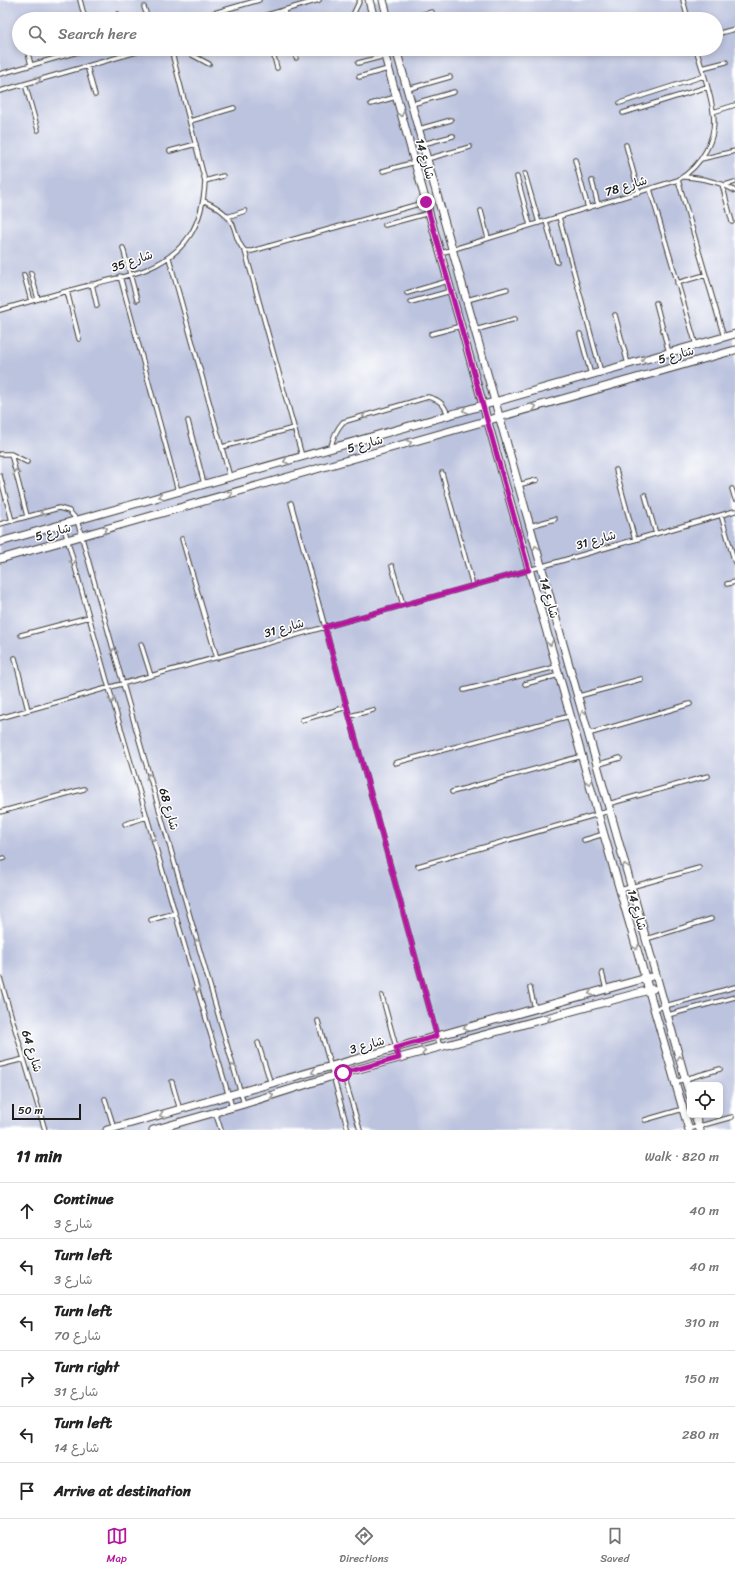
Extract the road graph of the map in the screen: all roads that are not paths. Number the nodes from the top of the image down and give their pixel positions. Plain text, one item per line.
1 (80, 0) edge
2 (259, 0) edge
3 (319, 0) edge
4 (360, 0) edge
5 (369, 0) edge
6 (383, 0) edge
7 (683, 0) edge
8 (144, 7) dead end
9 (284, 10) joint
10 (83, 12) edge
11 (146, 12) edge
12 (217, 12) edge
13 (279, 12) edge
14 (354, 12) edge
15 (372, 12) edge
16 (386, 12) edge
17 (686, 12) edge
18 (735, 29) edge
19 (723, 32) edge
20 (29, 56) edge
21 (57, 56) edge
22 (122, 56) edge
23 (173, 56) edge
24 (194, 56) edge
25 (274, 56) edge
26 (375, 56) edge
27 (385, 56) edge
28 (398, 56) edge
29 (698, 56) edge
30 (726, 62) dead end
31 (358, 63) dead end
32 (209, 64) dead end
33 (31, 65) junction
34 (87, 66) junction
35 (277, 68) dead end
36 (388, 68) junction
37 (702, 68) junction
38 (0, 74) edge
39 (704, 76) junction
40 (359, 77) dead end
41 (450, 77) dead end
42 (25, 84) junction
43 (707, 87) junction
44 (408, 89) junction
45 (0, 91) edge
46 (454, 92) dead end
47 (95, 95) dead end
48 (396, 97) junction
49 (620, 103) dead end
50 (371, 104) dead end
51 (412, 104) junction
52 (735, 105) edge
53 (234, 108) dead end
54 (713, 112) junction
55 (623, 113) dead end
56 (451, 120) dead end
57 (190, 121) junction
58 (419, 129) junction
59 (38, 130) dead end
60 (453, 136) dead end
61 (196, 144) junction
62 (423, 144) junction
63 (626, 145) dead end
64 (470, 147) dead end
65 (170, 151) dead end
66 (735, 151) edge
67 (427, 159) junction
68 (701, 159) junction
69 (575, 160) dead end
70 (415, 162) junction
71 (383, 171) dead end
72 (525, 174) dead end
73 (223, 176) dead end
74 (517, 177) dead end
75 (684, 177) junction
76 (678, 180) junction
77 (205, 181) junction
78 (592, 181) dead end
79 (735, 182) edge
80 (724, 184) junction
81 (650, 189) junction
82 (735, 191) edge
83 (639, 192) junction
84 (204, 201) junction
85 (426, 202) junction
86 (598, 205) junction
87 (588, 208) junction
88 (246, 211) dead end
89 (481, 211) dead end
90 (429, 213) junction
91 (228, 217) junction
92 (559, 217) junction
93 (546, 221) junction
94 (732, 222) dead end
95 (539, 223) junction
96 (385, 225) dead end
97 (530, 225) junction
98 (488, 238) junction
99 (123, 248) dead end
100 (452, 249) junction
101 (245, 251) junction
102 (440, 253) junction
103 (169, 258) junction
104 (557, 262) dead end
105 (31, 273) dead end
106 (130, 274) junction
107 (24, 275) dead end
108 (706, 275) junction
109 (120, 276) junction
110 (448, 281) junction
111 (677, 283) junction
112 (92, 284) junction
113 (507, 289) dead end
114 (67, 291) junction
115 (451, 291) junction
116 (407, 293) dead end
117 (38, 299) junction
118 (137, 300) dead end
119 (467, 300) junction
120 (31, 301) junction
121 (411, 302) dead end
122 (656, 304) dead end
123 (97, 306) dead end
124 (0, 310) edge
125 (615, 315) dead end
126 (515, 319) dead end
127 (461, 326) junction
128 (475, 330) junction
129 (431, 334) dead end
130 (580, 334) dead end
131 (735, 334) edge
132 (724, 337) junction
133 (79, 339) dead end
134 (696, 345) junction
135 (735, 350) edge
136 (669, 353) junction
137 (628, 364) junction
138 (600, 372) junction
139 (591, 375) junction
140 (495, 402) junction
141 (483, 405) junction
142 (448, 415) junction
143 (500, 417) junction
144 (487, 420) junction
145 (188, 421) dead end
146 (294, 428) junction
147 (222, 447) junction
148 (331, 448) junction
149 (0, 453) edge
150 (11, 454) junction
151 (302, 456) junction
152 (27, 462) dead end
153 (616, 470) dead end
154 (442, 473) dead end
155 (0, 476) edge
156 (230, 477) junction
157 (537, 480) dead end
158 (204, 484) junction
159 (518, 485) junction
160 (732, 489) dead end
161 (178, 492) junction
162 (645, 495) dead end
163 (735, 499) edge
164 (290, 503) dead end
165 (735, 511) edge
166 (721, 514) junction
167 (27, 516) junction
168 (555, 519) dead end
169 (77, 520) junction
170 (12, 521) junction
171 (0, 524) edge
172 (63, 524) junction
173 (530, 526) junction
174 (656, 534) junction
175 (81, 535) junction
176 (182, 539) dead end
177 (67, 540) junction
178 (635, 540) junction
179 (0, 542) edge
180 (0, 559) edge
181 (735, 563) edge
182 (392, 566) dead end
183 (542, 566) junction
184 (529, 570) junction
185 (735, 582) edge
186 (727, 584) dead end
187 (473, 586) junction
188 (403, 605) junction
189 (89, 617) junction
190 (325, 627) junction
191 (21, 635) dead end
192 (141, 644) dead end
193 (15, 658) dead end
194 (217, 658) junction
195 (557, 667) junction
196 (559, 675) junction
197 (151, 676) junction
198 (641, 679) dead end
199 (123, 684) junction
200 (525, 684) dead end
201 (109, 688) junction
202 (464, 690) dead end
203 (578, 696) junction
204 (690, 704) dead end
205 (348, 707) junction
206 (28, 710) junction
207 (373, 710) dead end
208 (350, 716) junction
209 (571, 716) junction
210 (0, 718) edge
211 (302, 720) dead end
212 (588, 734) junction
213 (582, 756) junction
214 (620, 758) dead end
215 (395, 763) dead end
216 (596, 765) junction
217 (708, 776) dead end
218 (84, 789) dead end
219 (452, 792) dead end
220 (608, 808) junction
221 (0, 812) edge
222 (598, 814) junction
223 (147, 817) junction
224 (125, 824) dead end
225 (604, 834) junction
226 (584, 840) dead end
227 (418, 866) dead end
228 (699, 868) dead end
229 (632, 887) junction
230 (620, 890) junction
231 (175, 913) junction
232 (710, 919) dead end
233 (151, 920) dead end
234 (646, 938) junction
235 (602, 973) dead end
236 (656, 975) junction
237 (0, 978) edge
238 (646, 978) junction
239 (735, 987) edge
240 (530, 988) dead end
241 (659, 988) junction
242 (606, 989) junction
243 (649, 990) junction
244 (382, 996) dead end
245 (735, 997) edge
246 (665, 1006) junction
247 (535, 1009) junction
248 (654, 1009) junction
249 (668, 1016) junction
250 (318, 1021) dead end
251 (437, 1036) junction
252 (258, 1043) dead end
253 (440, 1047) junction
254 (396, 1048) junction
255 (399, 1058) junction
256 (24, 1059) junction
257 (0, 1065) edge
258 (331, 1067) junction
259 (720, 1069) dead end
260 (343, 1073) junction
261 (333, 1076) junction
262 (685, 1079) junction
263 (172, 1082) dead end
264 (676, 1082) junction
265 (271, 1084) junction
266 (687, 1086) edge
267 (241, 1092) junction
268 (228, 1096) junction
269 (105, 1099) dead end
270 (244, 1104) junction
271 (232, 1108) junction
272 (683, 1109) junction
273 (180, 1110) junction
274 (216, 1112) junction
275 (732, 1117) dead end
276 (696, 1118) edge
277 (645, 1120) dead end
278 (699, 1128) edge
279 (111, 1129) edge
280 (45, 1130) edge
281 (153, 1130) edge
282 (221, 1130) edge
283 (348, 1130) edge
284 (360, 1130) edge
285 (689, 1130) edge

1 - 10 lane
2 - 12 lane
3 - 9 lane
4 - 14 lane
5 - 15 street
6 - 16 street
7 - 17 lane
8 - 11 lane
9 - 13 lane
18 - 19 lane
20 - 33 lane
21 - 33 lane
22 - 34 lane
23 - 57 lane, شارع 35
24 - 32 lane
25 - 35 lane
26 - 31 lane
27 - 36 street, شارع 14
28 - 44 street, شارع 14
29 - 37 lane, شارع 78
30 - 37 lane
33 - 38 lane
42 -> 34 lane
34 - 47 lane
36 - 40 lane
36 - 48 street, شارع 14
37 - 39 lane, شارع 78
39 - 43 lane, شارع 78
39 - 49 lane
41 - 44 lane
42 - 45 lane
42 - 59 lane
43 - 54 lane, شارع 78
43 - 55 lane
44 - 51 street, شارع 14
46 - 51 lane
48 - 50 lane
48 -> 70 street, شارع 14
51 - 58 street, شارع 14
52 - 54 lane
53 - 57 lane
54 - 68 lane, شارع 78
56 - 58 lane
57 - 61 lane, شارع 35
58 - 62 street, شارع 14
60 - 62 lane
61 - 65 lane
61 - 77 lane, شارع 35
62 - 67 street, شارع 14
63 - 83 lane
64 - 67 lane
66 - 68 lane
67 - 100 street, شارع 14
68 - 75 lane, شارع 78
69 - 87 lane
70 - 71 lane
70 - 85 street, شارع 14
72 - 95 lane
73 - 77 lane
74 - 97 lane
75 - 76 lane, شارع 78
75 - 80 lane
76 - 81 lane, شارع 78
76 - 108 lane
77 - 84 lane, شارع 35
78 - 86 lane
79 - 80 lane
80 - 82 lane
80 - 94 lane
81 - 83 lane, شارع 78
81 - 111 lane
83 - 86 lane, شارع 78
84 - 91 lane
84 - 103 lane, شارع 35
85 - 90 street, شارع 14
85 - 101 lane
86 - 87 lane, شارع 78
87 - 92 lane, شارع 78
88 - 91 lane
89 - 98 lane
90 - 96 lane
90 - 102 street, شارع 14
91 - 101 lane
92 - 93 lane, شارع 78
92 - 138 lane
93 - 95 lane, شارع 78
93 - 104 lane
95 - 97 lane, شارع 78
97 - 98 lane, شارع 78
98 - 100 lane, شارع 78
99 - 106 lane
100 - 102 lane, شارع 78
100 - 119 street, شارع 14
101 - 146 lane
102 - 110 street, شارع 14
103 - 106 lane, شارع 35
103 - 147 lane
105 - 117 lane
106 - 109 lane, شارع 35
106 - 118 lane
107 - 120 lane
108 - 111 lane
108 - 132 lane
109 - 112 lane, شارع 35
109 - 161 lane
110 - 115 street, شارع 14
110 - 116 lane
111 - 134 lane
112 - 114 lane, شارع 35
112 - 123 lane
113 - 119 lane
114 - 117 lane, شارع 35
114 - 133 lane
115 - 121 lane
115 - 127 street, شارع 14
117 - 120 lane, شارع 35
119 - 128 street, شارع 14
120 - 124 lane, شارع 35
122 - 136 lane
125 - 137 lane
126 - 128 lane
127 - 129 lane
127 - 141 street, شارع 14
128 - 140 street, شارع 14
130 - 139 lane
131 - 132 street, شارع 5
132 - 134 street, شارع 5
134 - 136 street, شارع 5
143 -> 135 street, شارع 5
136 -> 137 street, شارع 5
137 - 138 street, شارع 5
138 - 139 street, شارع 5
139 - 140 street, شارع 5
140 - 141 street, شارع 5
140 - 143 street, شارع 14
141 -> 142 street, شارع 5
141 - 144 street, شارع 14
142 - 148 street, شارع 5
142 -> 148 lane
143 - 144 street, شارع 5
143 - 159 street, شارع 14
175 -> 144 street, شارع 5
144 - 184 street, شارع 14
145 - 158 lane
146 - 147 lane
146 - 151 lane
147 - 156 lane
148 - 151 street, شارع 5
149 - 150 lane
150 - 152 lane
167 -> 150 lane
151 -> 156 street, شارع 5
153 - 178 lane
154 - 187 lane
155 - 170 lane
156 - 158 street, شارع 5
157 - 159 lane
158 - 161 street, شارع 5
159 - 173 street, شارع 14
160 - 163 lane
161 -> 169 street, شارع 5
162 - 174 lane
164 - 190 lane
165 - 166 lane, شارع 31
166 - 174 lane, شارع 31
166 - 181 lane
169 -> 167 lane
167 - 170 lane
168 - 173 lane
169 - 172 street, شارع 5
169 - 175 lane, شارع 68
170 - 171 lane
172 - 177 lane, شارع 68
172 - 179 street, شارع 5
183 -> 173 street, شارع 14
174 - 178 lane, شارع 31
175 - 177 street, شارع 5
199 -> 175 lane, شارع 68
176 - 194 lane
177 - 180 street, شارع 5
177 -> 189 lane, شارع 68
178 - 183 lane, شارع 31
182 - 188 lane
183 - 184 lane, شارع 31
183 - 203 street, شارع 14
184 - 187 lane, شارع 31
184 -> 195 street, شارع 14
185 - 186 lane
187 - 188 lane, شارع 31
188 - 190 lane, شارع 31
189 - 191 lane
189 - 201 lane, شارع 68
190 - 194 lane, شارع 31
190 - 205 lane
192 - 197 lane
193 - 206 lane
194 - 197 lane, شارع 31
195 - 196 street, شارع 14
195 - 202 lane
196 - 200 lane
196 - 209 street, شارع 14
197 - 199 lane, شارع 31
198 - 203 lane
199 - 201 lane, شارع 31
267 -> 199 lane, شارع 68
201 - 206 lane, شارع 31
201 -> 223 lane, شارع 68
212 -> 203 street, شارع 14
204 - 212 lane
205 - 208 lane
205 - 211 lane
206 - 210 lane, شارع 31
207 - 208 lane
208 - 251 lane
209 - 213 street, شارع 14
209 - 215 lane
212 - 216 street, شارع 14
213 - 219 lane
213 -> 222 street, شارع 14
214 - 216 lane
216 - 220 street, شارع 14
217 - 220 lane
218 - 221 lane
220 - 222 lane
229 -> 220 street, شارع 14
222 - 225 street, شارع 14
222 - 227 lane
223 - 224 lane
223 -> 231 lane, شارع 68
225 - 226 lane
225 - 230 street, شارع 14
228 - 229 lane
229 - 230 lane
229 - 234 street, شارع 14
230 -> 238 street, شارع 14
231 - 233 lane
231 -> 268 lane, شارع 68
232 - 234 lane
234 - 236 street, شارع 14
235 - 242 lane
236 - 238 street, شارع 3
236 - 241 street, شارع 14
237 - 256 lane, شارع 64
238 - 242 street, شارع 3
238 - 243 street, شارع 14
239 - 246 lane
240 - 247 lane
241 - 243 street, شارع 3
241 - 246 street, شارع 14
242 -> 247 street, شارع 3
243 - 248 street, شارع 14
253 -> 243 street, شارع 3
244 - 254 lane
245 - 249 lane
246 - 248 lane
246 - 249 street, شارع 14
247 -> 251 street, شارع 3
248 - 264 street, شارع 14
262 -> 249 street, شارع 14
250 - 258 lane
251 - 253 lane
251 - 254 street, شارع 3
252 - 265 lane
255 -> 253 street, شارع 3
254 - 255 lane
254 - 258 street, شارع 3
255 - 260 street, شارع 3
256 - 257 lane
256 - 280 lane, شارع 64
258 - 261 lane
258 -> 265 street, شارع 3
259 - 262 lane
260 - 261 street, شارع 3
260 - 284 lane
270 -> 261 street, شارع 3
261 - 283 lane
262 - 264 lane
262 - 266 street, شارع 14
263 - 273 lane
264 - 272 street, شارع 14
265 - 267 street, شارع 3
267 - 268 street, شارع 3
267 - 270 lane, شارع 68
268 - 271 lane, شارع 68
268 - 273 street, شارع 3
269 - 279 lane
270 - 271 street, شارع 3
271 - 274 street, شارع 3
272 - 277 lane
272 - 285 street, شارع 14
273 -> 279 street, شارع 3
274 - 281 street, شارع 3
274 - 282 lane
275 - 278 lane
276 - 278 street
278 - 285 lane

